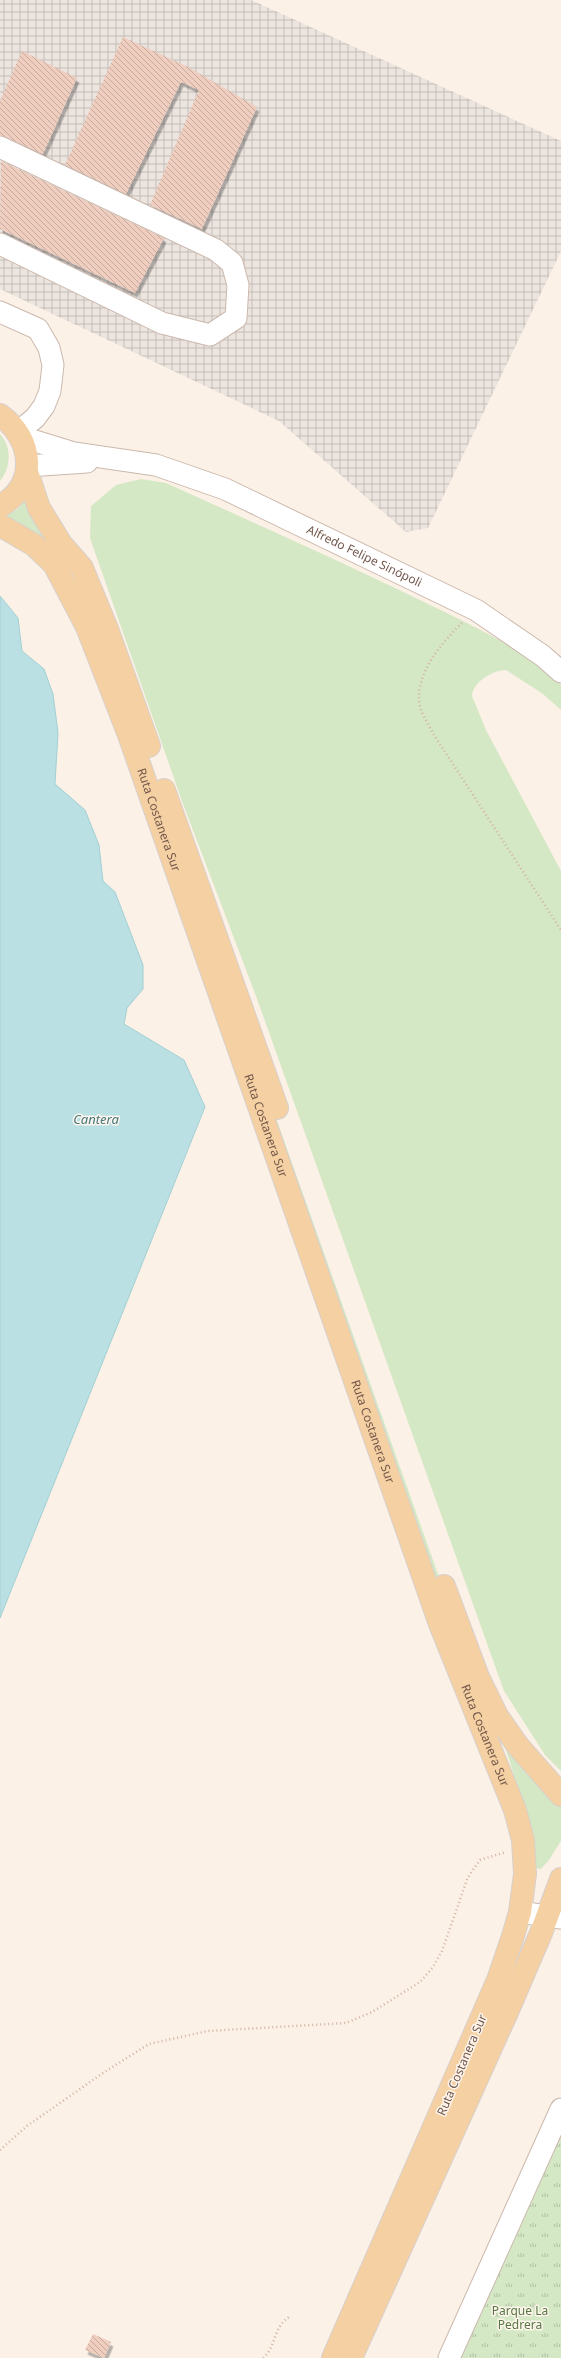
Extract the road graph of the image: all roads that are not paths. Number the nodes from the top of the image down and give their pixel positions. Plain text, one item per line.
1 (0, 147) edge
2 (0, 244) edge
3 (0, 312) edge
4 (0, 415) edge
5 (20, 434) junction
6 (156, 465) junction
7 (27, 469) junction
8 (0, 506) edge
9 (0, 525) edge
10 (561, 672) edge
11 (561, 1795) edge
12 (561, 1879) edge
13 (520, 1912) junction
14 (557, 1916) edge
15 (561, 2109) edge
16 (333, 2358) edge
17 (351, 2358) edge
18 (449, 2358) edge

1 - 2 street
3 - 5 street
4 - 5 main road
5 - 6 street
5 - 7 main road, Ruta Costanera Sur
6 - 7 street
6 - 10 street, Alfredo Felipe Sinópoli
7 - 8 main road
7 - 11 main road, Ruta Costanera Sur
9 - 13 main road, Ruta Costanera Sur
12 - 14 main road, Ruta Costanera Sur
13 - 14 street
13 - 16 main road, Ruta Costanera Sur
14 - 17 main road, Ruta Costanera Sur
15 - 18 street

